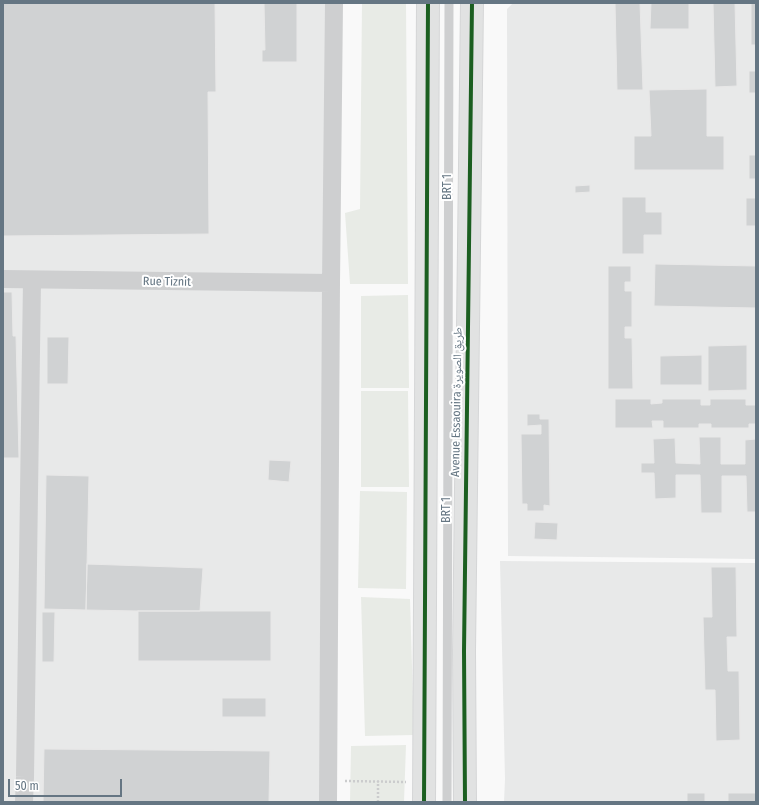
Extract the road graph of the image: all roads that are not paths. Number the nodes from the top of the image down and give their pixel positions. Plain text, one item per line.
1 (334, 3) edge
2 (428, 3) edge
3 (448, 3) edge
4 (472, 3) edge
5 (3, 280) edge
6 (32, 280) junction
7 (331, 283) junction
8 (424, 792) edge
9 (24, 802) edge
10 (328, 802) edge
11 (446, 802) edge
12 (465, 802) edge

1 - 7 street
2 - 8 main road
3 - 11 lane, BRT 1
4 - 12 main road, Avenue Essaouira طريق الصويرة
5 - 6 street, Rue Tiznit
6 - 7 street, Rue Tiznit
6 - 9 street
7 - 10 street

